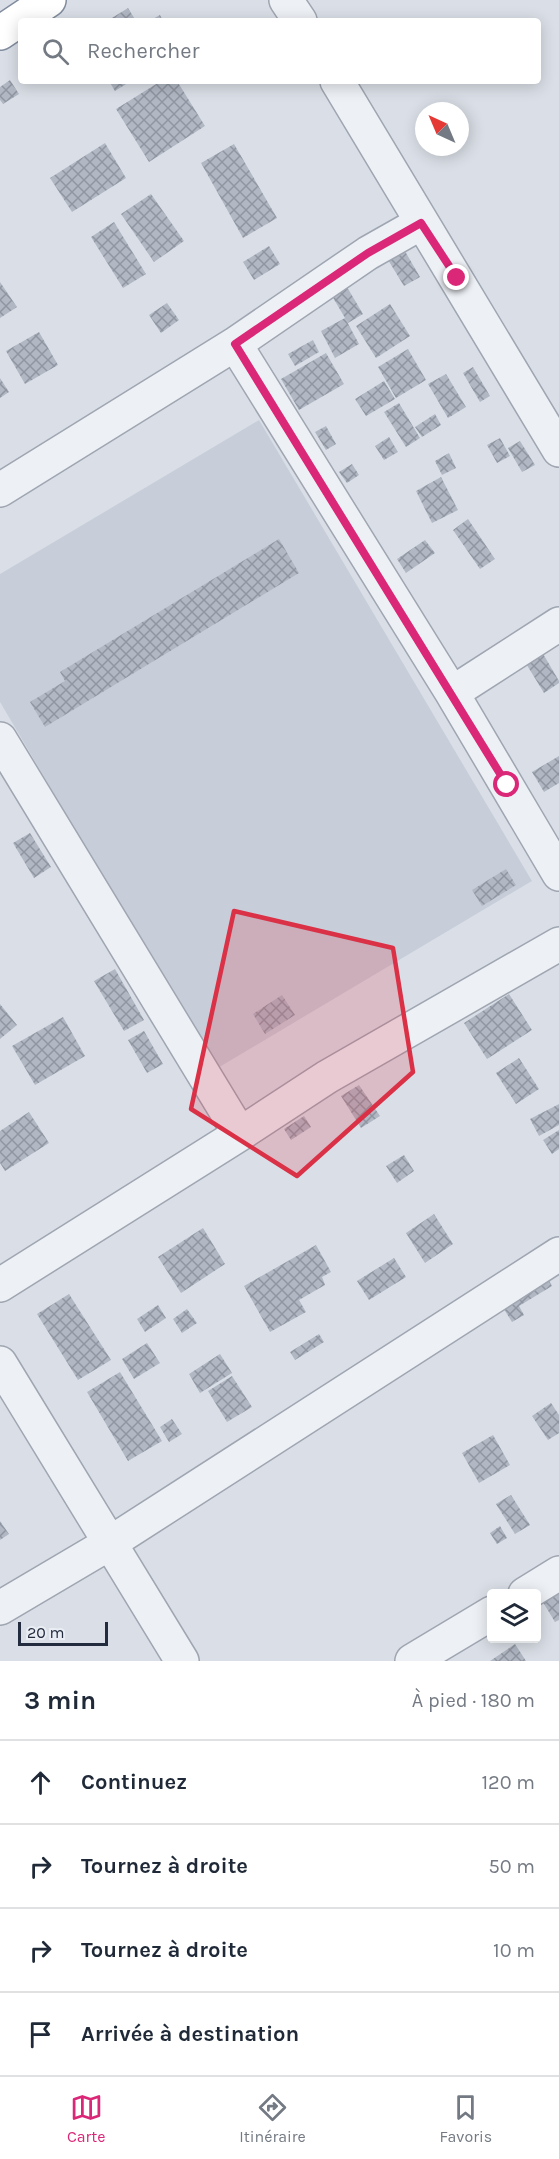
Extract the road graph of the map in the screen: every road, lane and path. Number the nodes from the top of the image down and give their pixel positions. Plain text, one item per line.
1 (49, 0) edge
2 (286, 0) edge
3 (22, 18) edge
4 (298, 18) edge
5 (18, 21) edge
6 (0, 33) edge
7 (339, 84) edge
8 (421, 223) junction
9 (235, 344) junction
10 (559, 450) edge
11 (0, 490) edge
12 (559, 624) edge
13 (452, 693) junction
14 (0, 739) edge
15 (559, 874) edge
16 (559, 944) edge
17 (240, 1134) junction
18 (559, 1254) edge
19 (0, 1285) edge
20 (0, 1363) edge
21 (110, 1544) junction
22 (559, 1573) edge
23 (532, 1589) edge
24 (0, 1608) edge
25 (487, 1616) edge
26 (182, 1661) edge
27 (412, 1661) edge

1 - 3 highway
2 - 4 street
5 - 6 highway
7 - 8 street
8 - 9 street
8 - 10 street
9 - 11 street
9 - 13 street
12 - 13 street
13 - 15 street
14 - 17 street
16 - 17 street
17 - 19 street
18 - 21 street
20 - 21 street
21 - 24 street
21 - 26 street
22 - 23 street
25 - 27 street

